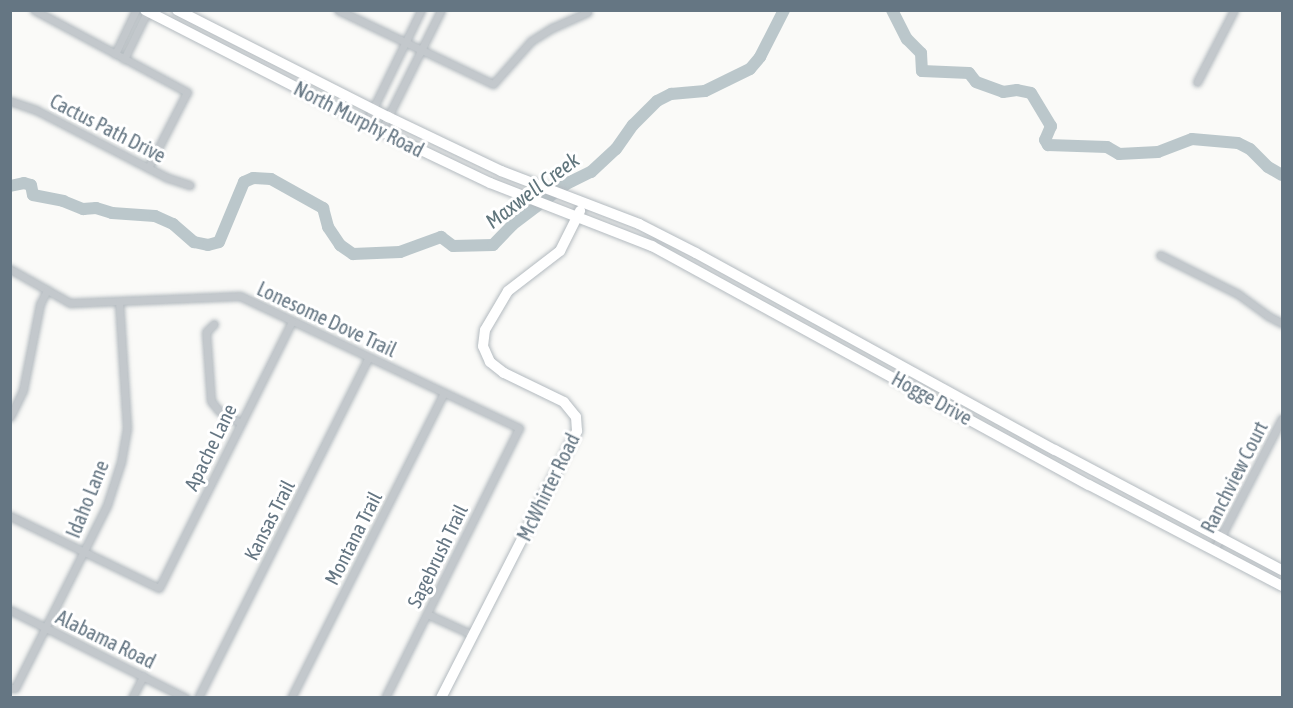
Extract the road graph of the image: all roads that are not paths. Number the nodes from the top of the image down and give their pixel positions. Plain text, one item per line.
1 (34, 10) edge
2 (177, 10) edge
3 (338, 10) edge
4 (422, 10) edge
5 (441, 10) edge
6 (1234, 10) edge
7 (144, 11) edge
8 (588, 12) dead end
9 (406, 41) junction
10 (421, 49) junction
11 (115, 54) junction
12 (124, 59) junction
13 (1197, 82) dead end
14 (10, 101) edge
15 (373, 109) junction
16 (388, 117) junction
17 (366, 123) junction
18 (381, 131) junction
19 (148, 168) junction
20 (190, 185) dead end
21 (579, 201) junction
22 (578, 216) junction
23 (1160, 255) dead end
24 (10, 269) edge
25 (47, 290) junction
26 (119, 301) junction
27 (292, 321) junction
28 (1282, 323) edge
29 (214, 324) dead end
30 (855, 339) junction
31 (848, 352) junction
32 (369, 357) junction
33 (444, 393) junction
34 (10, 417) edge
35 (1282, 418) edge
36 (241, 423) junction
37 (519, 428) joint
38 (1055, 450) junction
39 (1049, 463) junction
40 (10, 516) edge
41 (1222, 538) junction
42 (1214, 550) junction
43 (84, 551) junction
44 (1282, 570) edge
45 (1282, 586) edge
46 (10, 610) edge
47 (427, 614) junction
48 (45, 628) junction
49 (473, 635) junction
50 (143, 676) junction
51 (10, 688) edge
52 (132, 698) edge
53 (186, 698) edge
54 (198, 698) edge
55 (291, 698) edge
56 (385, 698) edge
57 (441, 698) edge

1 - 11 street
2 - 15 main road, North Murphy Road
3 - 9 street
4 - 9 street
5 - 10 street
6 - 13 street
7 - 11 street
7 - 12 street
7 - 17 main road, North Murphy Road
8 - 10 street
9 - 10 street
9 - 15 street
10 - 16 street
11 - 12 street
12 - 19 street
14 - 19 street, Cactus Path Drive
15 - 16 main road, North Murphy Road
15 - 17 street
16 - 18 street
16 - 21 main road, North Murphy Road
17 - 18 main road, North Murphy Road
18 - 22 main road, North Murphy Road
19 - 20 street, Cactus Path Drive
21 - 22 main road, McWhirter Road
21 - 30 main road, Hogge Drive
22 - 31 main road, Hogge Drive
22 - 49 main road, McWhirter Road
23 - 28 street
24 - 25 street, Lonesome Dove Trail
25 - 26 street, Lonesome Dove Trail
25 - 34 street
26 - 27 street, Lonesome Dove Trail
26 - 43 street, Idaho Lane
27 - 32 street, Lonesome Dove Trail
27 - 36 street, Apache Lane
29 - 36 street
30 - 31 main road
30 - 38 main road, Hogge Drive
31 - 39 main road, Hogge Drive
32 - 33 street, Lonesome Dove Trail
32 - 54 street, Kansas Trail
33 - 37 street, Lonesome Dove Trail
33 - 55 street, Montana Trail
35 - 41 street, Ranchview Court
36 - 43 street, Apache Lane
37 - 47 street, Sagebrush Trail
38 - 39 main road
38 - 41 main road, Hogge Drive
39 - 42 main road, Hogge Drive
40 - 43 street
41 - 42 street, Ranchview Court
41 - 44 main road, Hogge Drive
42 - 45 main road, Hogge Drive
43 - 48 street, Idaho Lane
46 - 48 street, Alabama Road
47 - 49 street
47 - 56 street, Sagebrush Trail
48 - 50 street, Alabama Road
48 - 51 street, Idaho Lane
49 - 57 main road, McWhirter Road
50 - 52 street
50 - 53 street, Alabama Road

